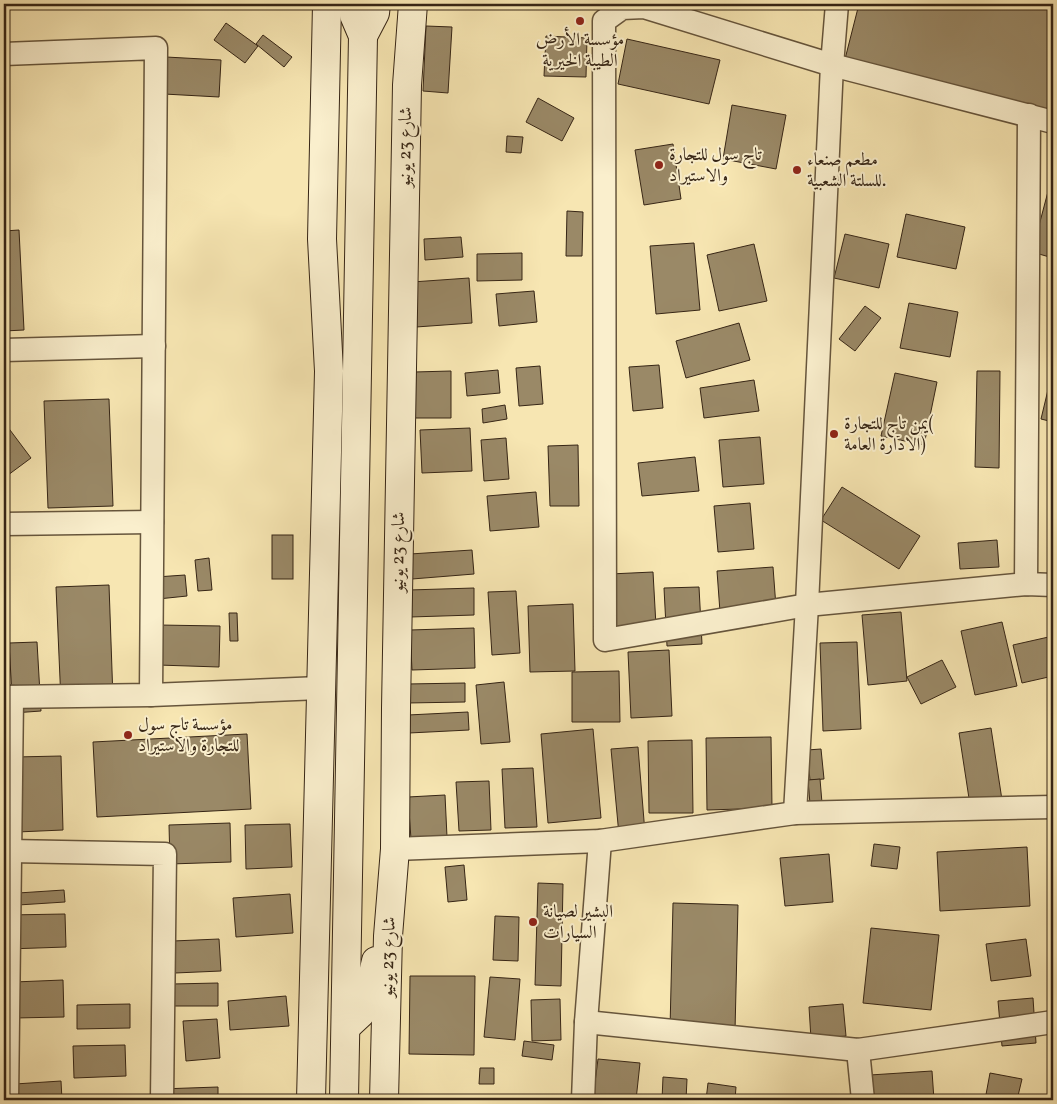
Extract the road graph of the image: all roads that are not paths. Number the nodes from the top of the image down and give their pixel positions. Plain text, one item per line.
1 (327, 4) edge
2 (353, 4) edge
3 (376, 4) edge
4 (413, 4) edge
5 (836, 4) edge
6 (363, 36) junction
7 (4, 54) edge
8 (832, 65) junction
9 (1029, 115) junction
10 (1053, 122) edge
11 (154, 346) junction
12 (4, 350) edge
13 (152, 522) junction
14 (4, 524) edge
15 (1026, 584) junction
16 (1053, 585) edge
17 (808, 606) junction
18 (320, 688) junction
19 (151, 695) junction
20 (8, 697) edge
21 (1053, 807) edge
22 (795, 813) junction
23 (600, 841) junction
24 (395, 849) junction
25 (10, 851) junction
26 (388, 936) junction
27 (586, 1022) junction
28 (1053, 1022) edge
29 (346, 1027) junction
30 (858, 1050) junction
31 (7, 1100) edge
32 (162, 1100) edge
33 (311, 1100) edge
34 (344, 1100) edge
35 (384, 1100) edge
36 (583, 1100) edge
37 (863, 1100) edge

1 - 18 street
2 - 6 street
3 - 6 street
4 - 24 street, شارع 23 يونيو
5 - 8 street
6 - 29 street
7 - 11 street
8 - 9 street
8 - 17 street
8 - 17 street
9 - 10 street
9 - 15 street
11 - 12 street
11 - 13 street
13 - 14 street
13 - 19 street
15 - 16 street
15 - 17 street
17 - 22 street
18 - 19 street
18 - 33 street
19 - 20 street
20 - 25 street
21 - 22 street
22 - 23 street
23 - 24 street
23 - 27 street
24 - 26 street, شارع 23 يونيو
25 - 31 street
25 - 32 street
26 - 29 street
26 - 35 street, شارع 23 يونيو
27 - 30 street
27 - 36 street
28 - 30 street
29 - 34 street
30 - 37 street

